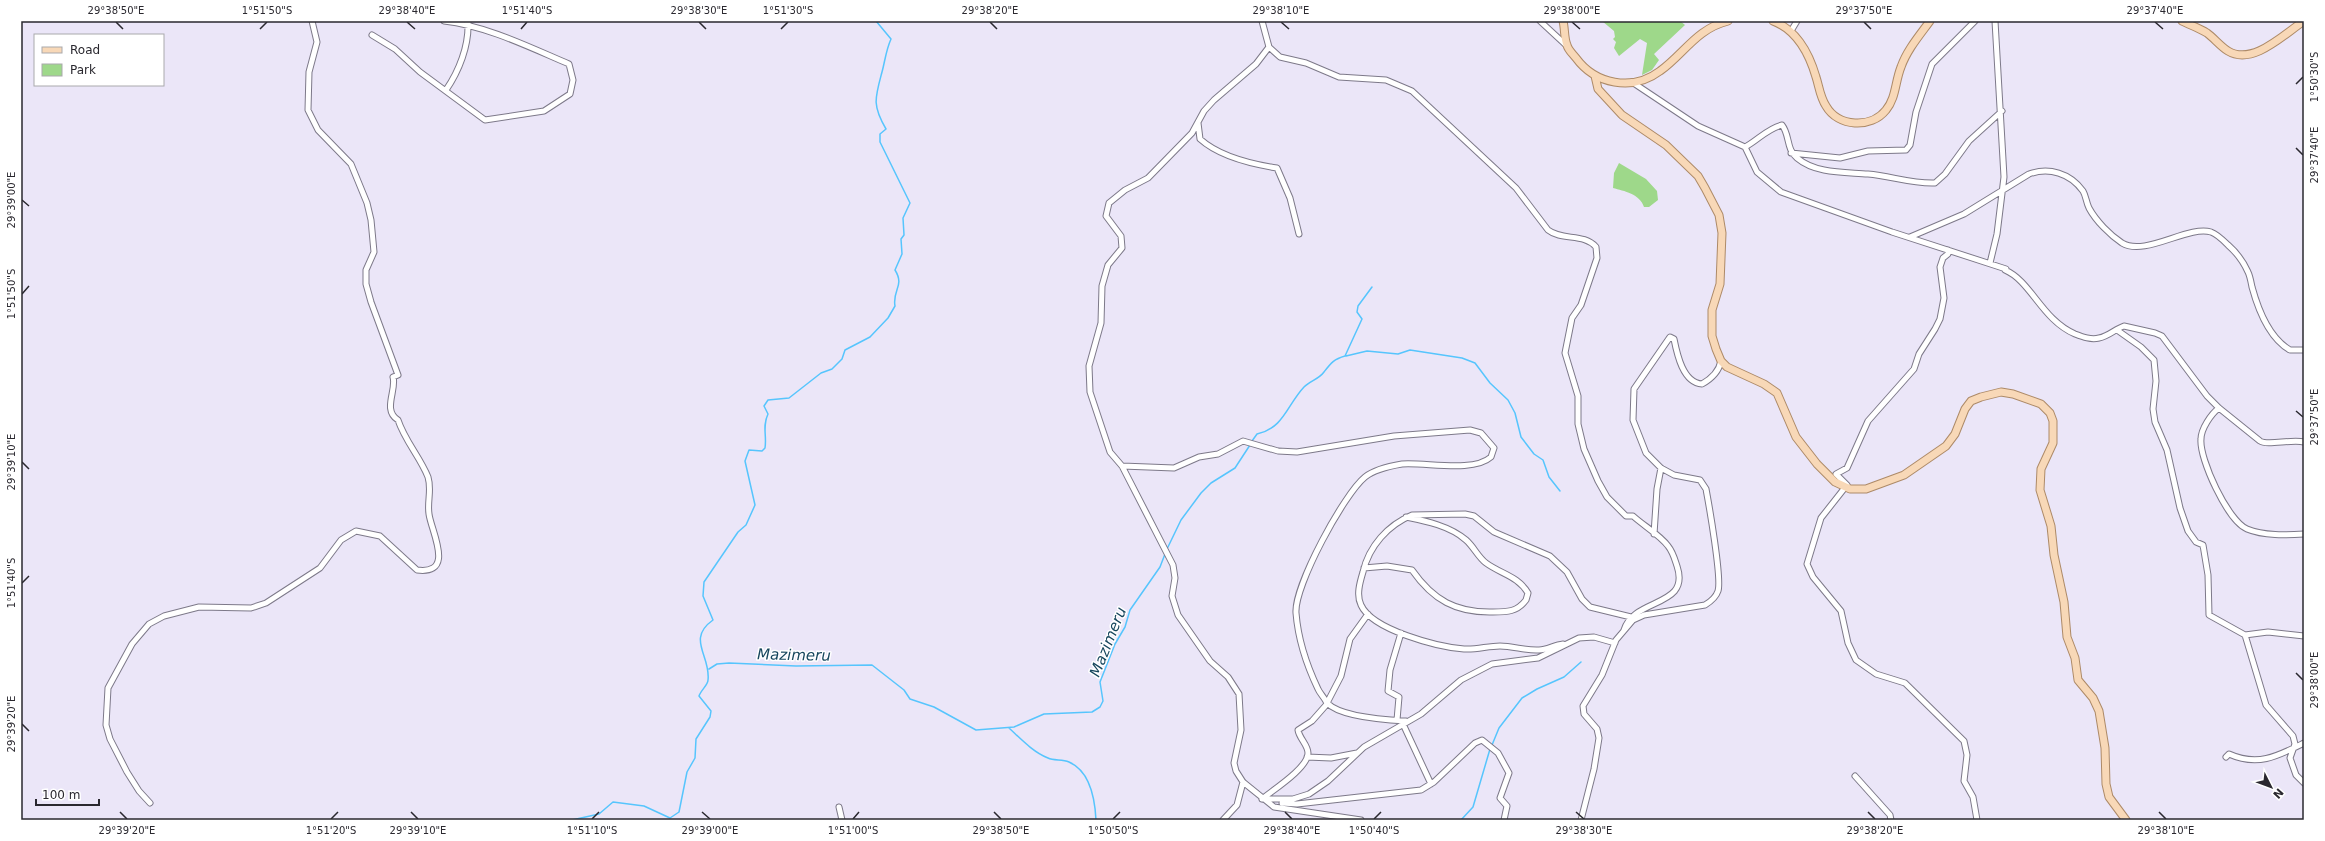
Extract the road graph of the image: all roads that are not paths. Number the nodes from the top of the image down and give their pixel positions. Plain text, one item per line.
1 (312, 21) edge
2 (444, 21) edge
3 (1262, 21) edge
4 (1540, 21) edge
5 (1564, 21) edge
6 (1728, 21) edge
7 (1773, 21) edge
8 (1797, 21) edge
9 (1930, 21) edge
10 (1975, 21) edge
11 (1995, 21) edge
12 (2182, 21) edge
13 (2304, 21) edge
14 (468, 23) edge
15 (1791, 31) junction
16 (372, 35) dead end
17 (1567, 46) junction
18 (1269, 47) junction
19 (1595, 76) junction
20 (1632, 82) junction
21 (446, 90) junction
22 (2002, 111) junction
23 (1198, 122) junction
24 (1745, 147) junction
25 (1792, 153) junction
26 (2004, 188) junction
27 (1299, 234) dead end
28 (1910, 238) junction
29 (1948, 250) junction
30 (1990, 262) junction
31 (2118, 330) junction
32 (2304, 350) edge
33 (1721, 361) junction
34 (2219, 408) junction
35 (2304, 442) edge
36 (1122, 466) junction
37 (1661, 468) junction
38 (1846, 488) junction
39 (1406, 517) junction
40 (1654, 534) junction
41 (2304, 534) edge
42 (1364, 568) junction
43 (1368, 614) junction
44 (1631, 617) junction
45 (1624, 630) junction
46 (1401, 633) junction
47 (2245, 635) junction
48 (2304, 636) edge
49 (1615, 643) junction
50 (1563, 644) junction
51 (1327, 703) junction
52 (1397, 720) junction
53 (1405, 722) junction
54 (2304, 743) edge
55 (2293, 749) junction
56 (1358, 753) junction
57 (1307, 757) junction
58 (2226, 757) dead end
59 (1855, 776) dead end
60 (1243, 782) junction
61 (2304, 783) edge
62 (1431, 784) junction
63 (1264, 801) junction
64 (150, 803) dead end
65 (839, 807) dead end
66 (842, 820) edge
67 (1223, 820) edge
68 (1361, 820) edge
69 (1504, 820) edge
70 (1581, 820) edge
71 (1891, 820) edge
72 (1978, 820) edge
73 (2126, 820) edge

1 - 64 street
2 - 14 street
3 - 18 street
4 - 17 street
5 - 17 main road
6 - 20 main road
7 - 15 main road
8 - 15 street
9 - 15 main road
10 - 25 street
11 - 22 street
12 - 13 main road
14 - 21 street
14 - 21 street
16 - 21 street
17 - 19 main road
18 - 23 street
18 - 40 street
19 - 20 main road
19 - 33 main road
20 - 24 street
22 - 25 street
22 - 26 street
23 - 27 street
23 - 36 street
24 - 25 street
24 - 28 street
26 - 28 street
26 - 30 street
26 - 32 street
28 - 29 street
29 - 30 street
29 - 38 street
30 - 31 street
31 - 34 street
31 - 47 street
33 - 37 street
33 - 38 main road
34 - 35 street
34 - 41 street
36 - 51 street
36 - 60 street
37 - 40 street
37 - 45 street
38 - 72 street
38 - 73 main road
39 - 42 street
39 - 42 street
39 - 44 street
40 - 44 street
42 - 43 street
43 - 46 street
43 - 51 street
44 - 45 street
45 - 49 street
46 - 50 street
46 - 52 street
47 - 48 street
47 - 55 street
49 - 50 street
49 - 70 street
50 - 53 street
51 - 52 street
51 - 57 street
52 - 53 street
53 - 56 street
53 - 62 street
54 - 55 street
55 - 58 street
55 - 61 street
56 - 57 street
56 - 63 street
57 - 63 street
59 - 71 street
60 - 63 street
60 - 67 street
62 - 63 street
62 - 69 street
63 - 68 street
65 - 66 street

